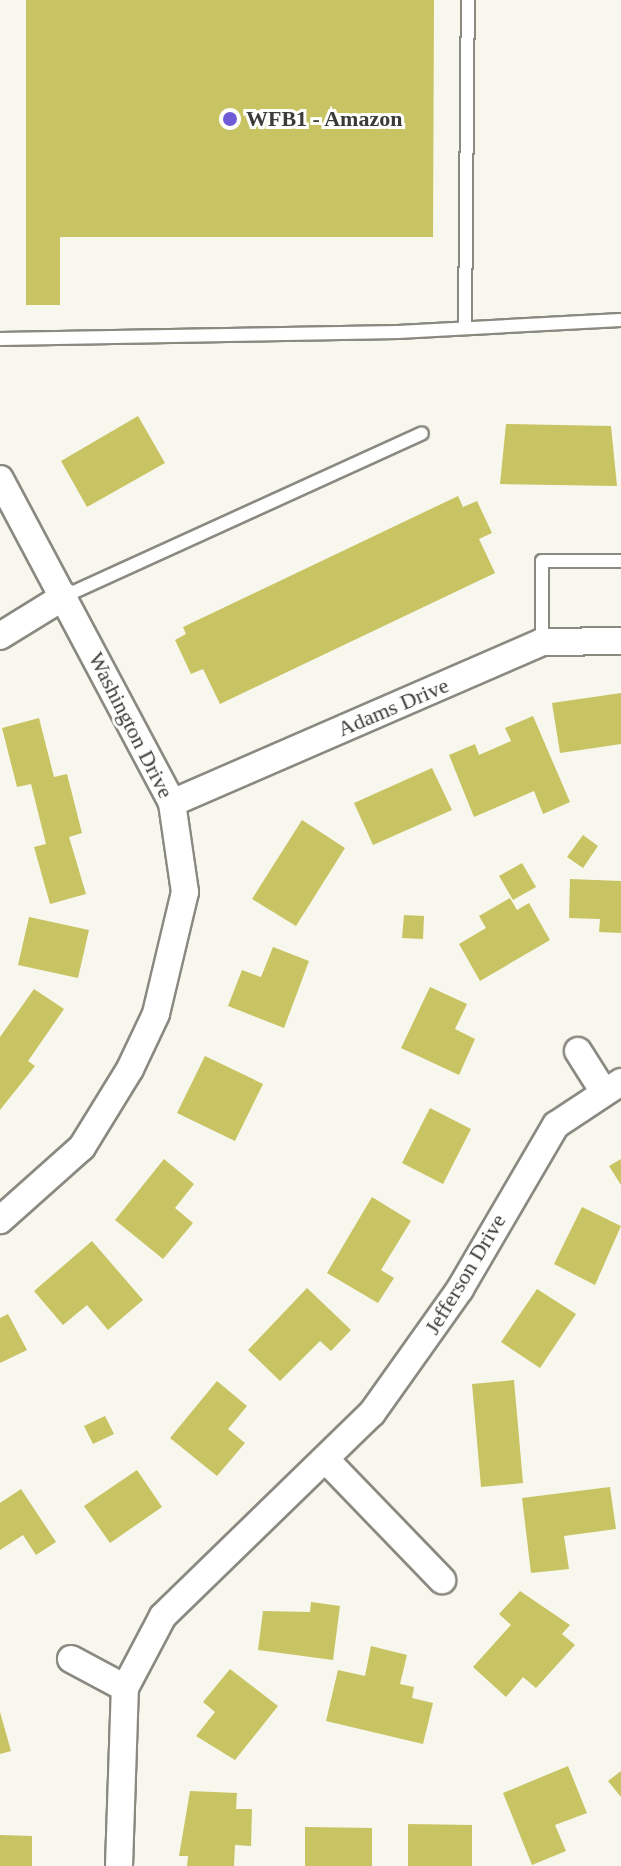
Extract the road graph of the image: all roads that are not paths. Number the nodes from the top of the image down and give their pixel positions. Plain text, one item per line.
1 (468, 0) edge
2 (621, 320) edge
3 (465, 327) junction
4 (0, 339) edge
5 (422, 433) dead end
6 (0, 479) edge
7 (621, 561) edge
8 (65, 596) junction
9 (0, 636) edge
10 (621, 641) edge
11 (542, 642) junction
12 (172, 803) junction
13 (578, 1051) dead end
14 (612, 1086) edge
15 (0, 1220) edge
16 (329, 1463) junction
17 (442, 1580) dead end
18 (71, 1659) dead end
19 (125, 1688) junction
20 (119, 1866) edge

1 - 3 lane
2 - 3 lane
3 - 4 lane
5 - 8 lane
6 - 8 street, Washington Drive
7 - 11 lane
8 - 9 street
8 - 12 street, Washington Drive
10 - 11 street, Adams Drive
11 - 12 street, Adams Drive
12 - 15 street, Washington Drive
13 - 14 street, Jefferson Drive
14 - 16 street, Jefferson Drive
16 - 17 street
16 - 19 street, Jefferson Drive
18 - 19 street
19 - 20 street, Jefferson Drive

